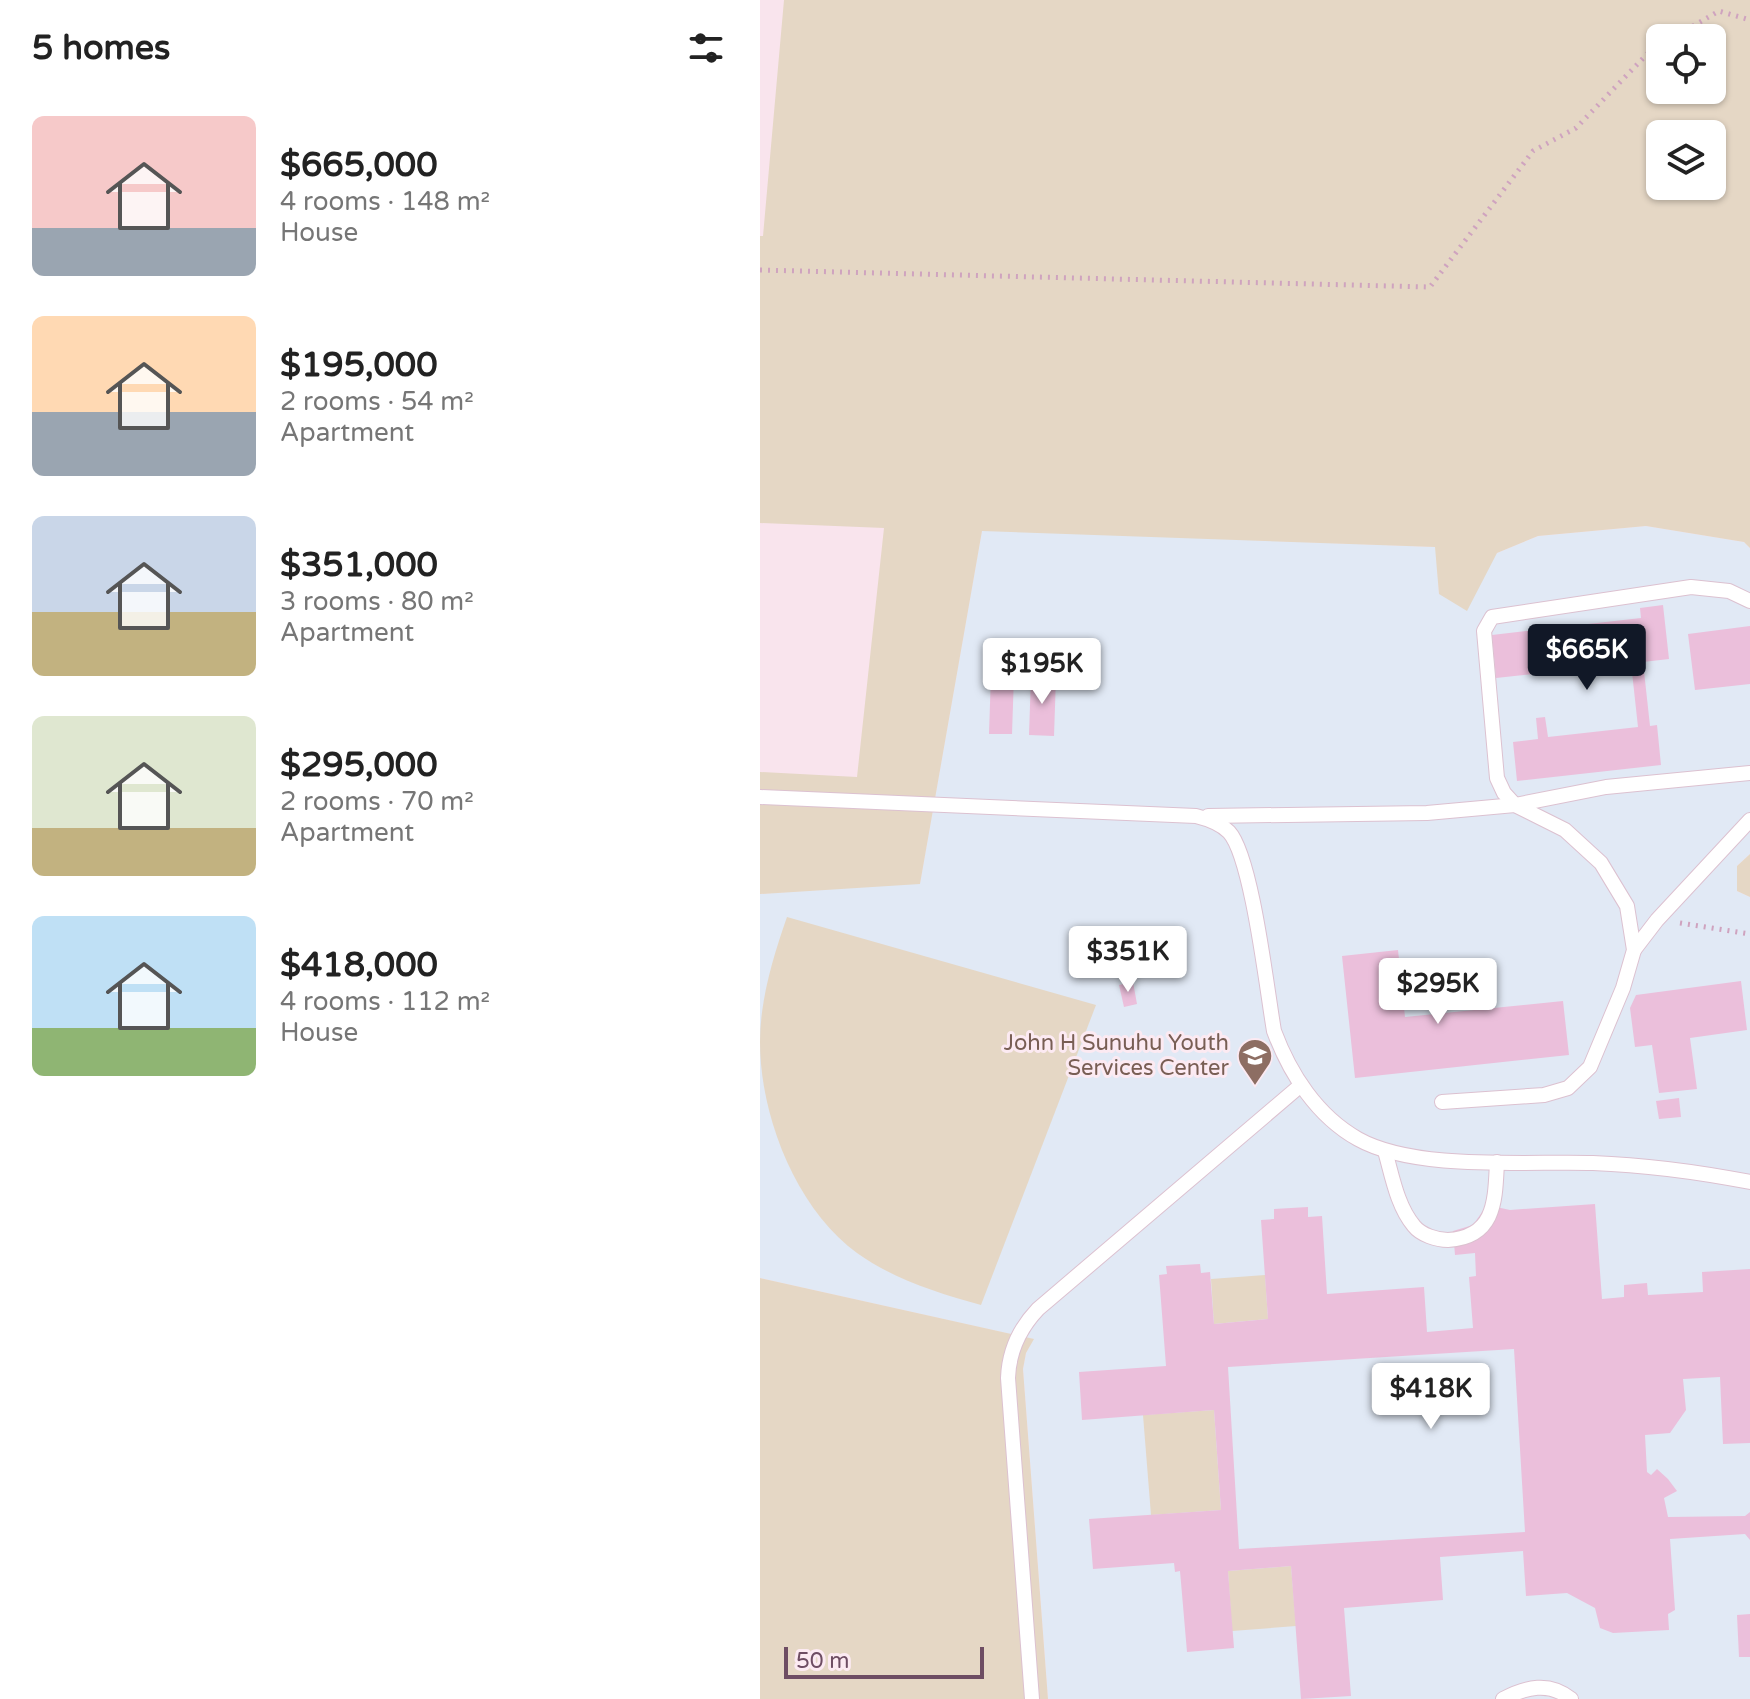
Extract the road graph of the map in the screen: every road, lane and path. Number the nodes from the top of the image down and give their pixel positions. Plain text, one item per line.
1 (1750, 20) edge
2 (1696, 24) edge
3 (1646, 55) edge
4 (760, 270) edge
5 (1750, 601) edge
6 (1750, 773) edge
7 (760, 797) edge
8 (1515, 805) junction
9 (1196, 816) junction
10 (1750, 820) edge
11 (1657, 920) junction
12 (1750, 934) edge
13 (1634, 950) junction
14 (1301, 1085) junction
15 (1442, 1102) dead end
16 (1385, 1151) junction
17 (1497, 1162) junction
18 (1750, 1182) edge
19 (1032, 1699) edge
20 (1503, 1699) edge
21 (1571, 1699) edge

1 - 2 path
3 - 4 path
5 - 8 lane
6 - 8 lane
7 - 9 lane
8 - 9 lane
8 - 13 lane
9 - 14 lane
10 - 11 lane
11 - 12 path
11 - 13 lane
13 - 15 lane
14 - 16 lane
14 - 19 lane
16 - 17 lane
16 - 17 lane
17 - 18 lane
20 - 21 lane

